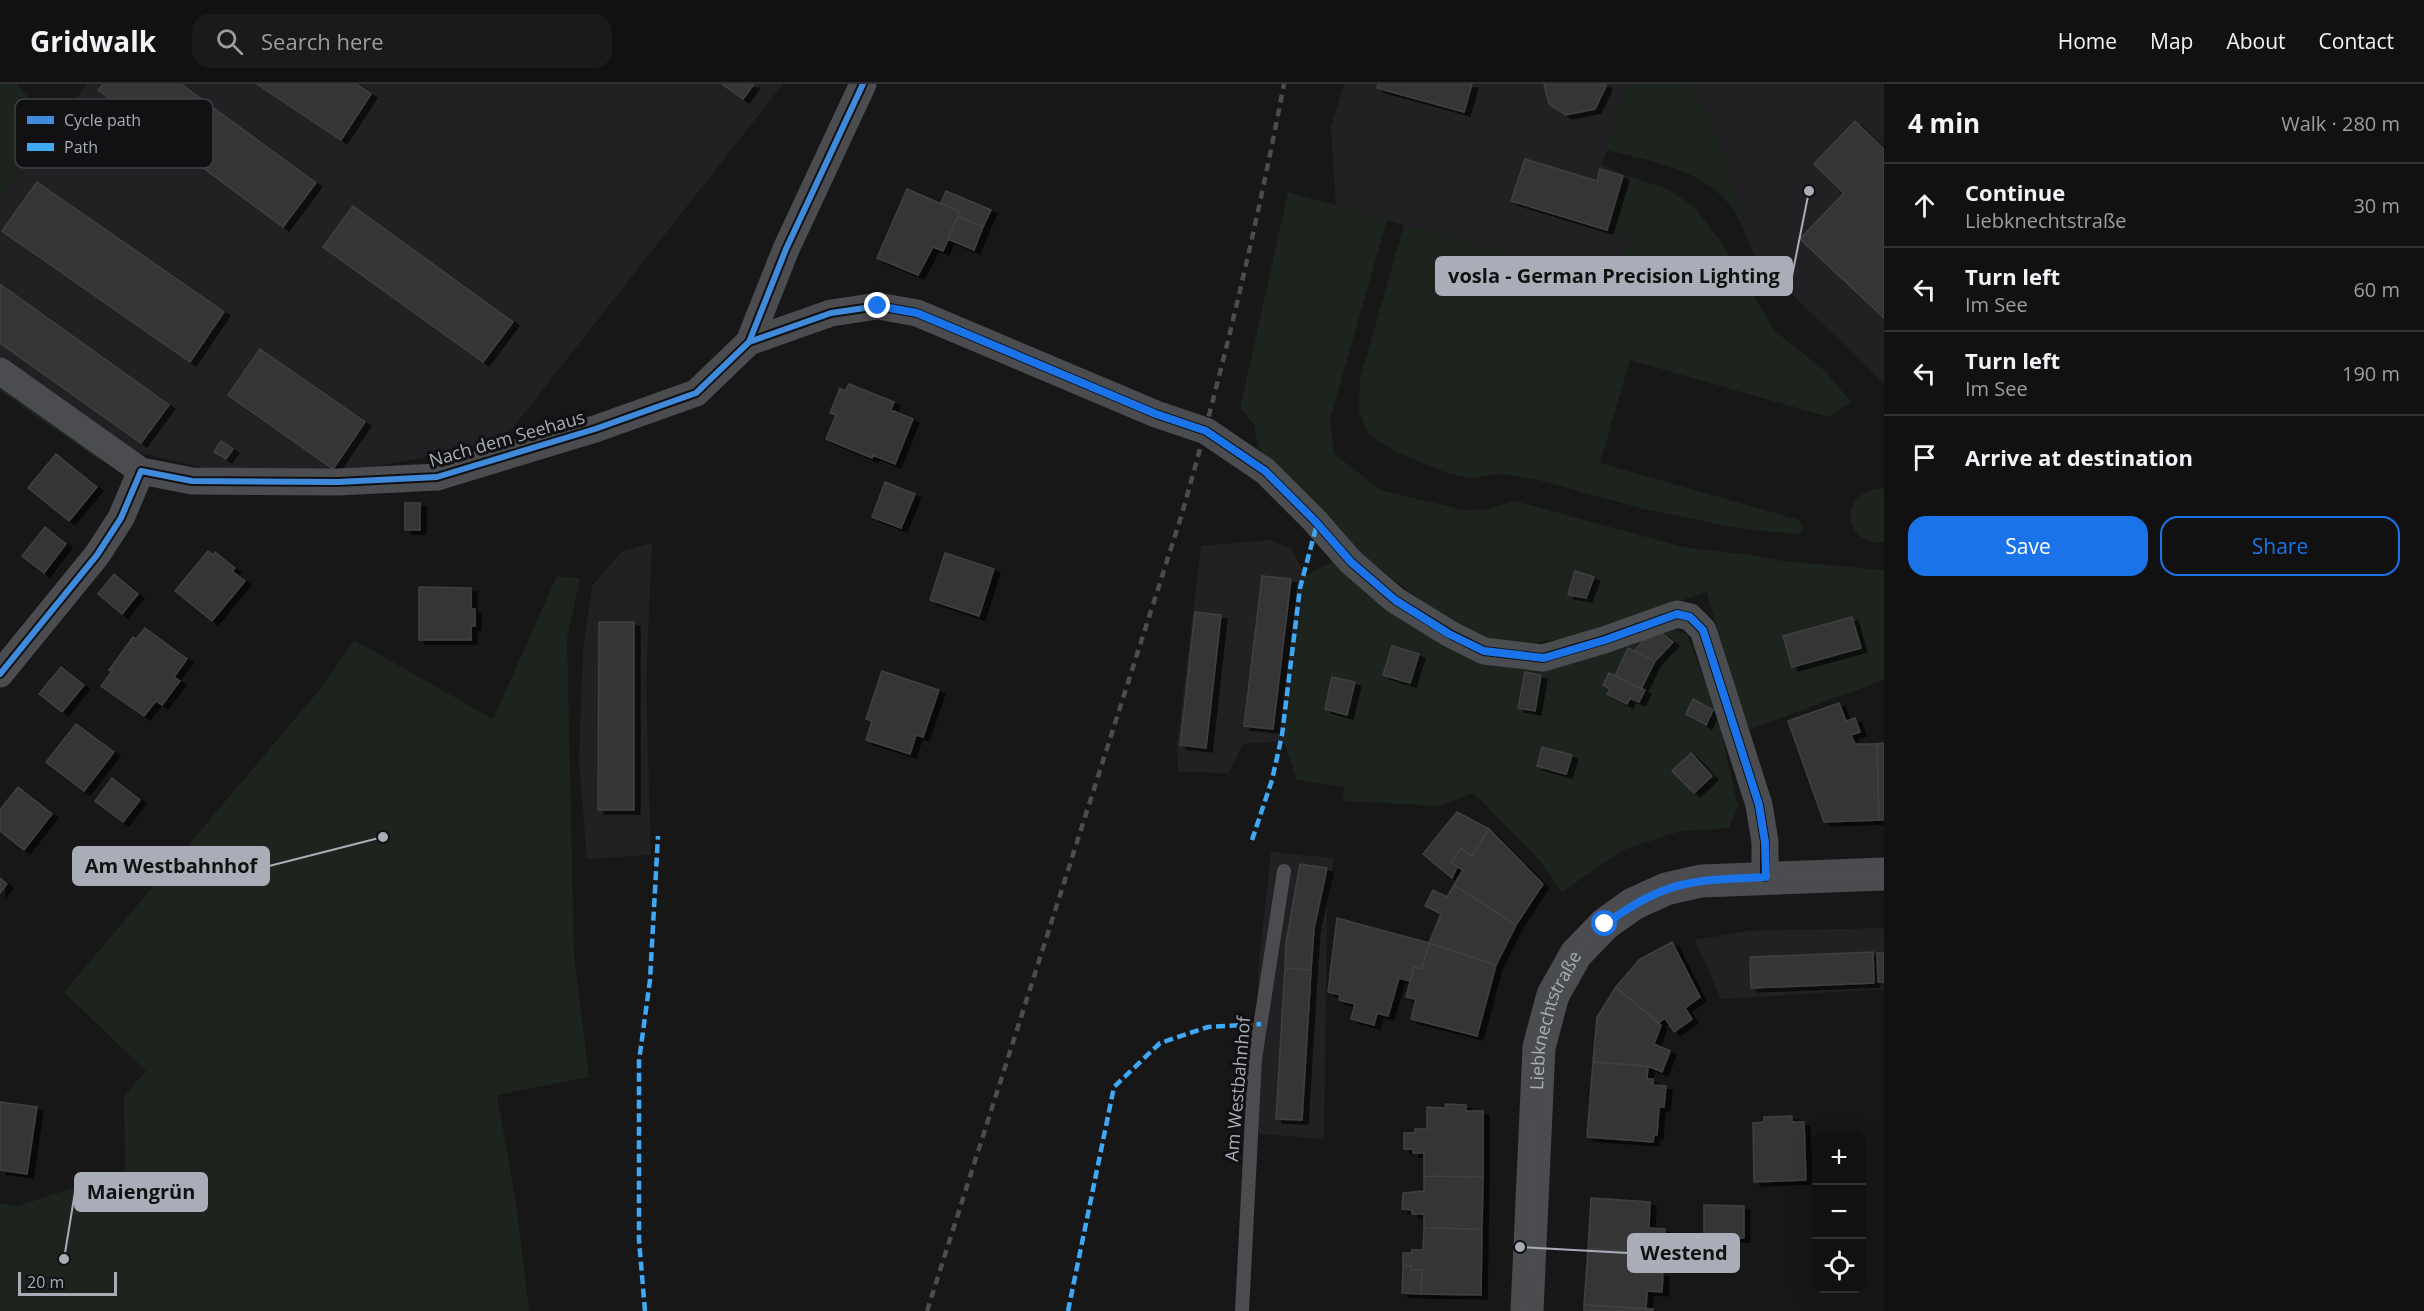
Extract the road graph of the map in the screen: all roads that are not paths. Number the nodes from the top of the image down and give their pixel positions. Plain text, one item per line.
1 (863, 84) edge
2 (749, 342) junction
3 (0, 371) edge
4 (141, 471) junction
5 (0, 674) edge
6 (1284, 871) dead end
7 (1884, 874) edge
8 (1766, 877) junction
9 (1242, 1311) edge
10 (1527, 1311) edge

1 - 2 street, Nach dem Seehaus
2 - 4 street, Nach dem Seehaus
2 - 8 street
3 - 4 street, Nach dem Seehaus
4 - 5 street
6 - 9 lane, Am Westbahnhof
7 - 8 street, Liebknechtstraße
8 - 10 street, Liebknechtstraße

